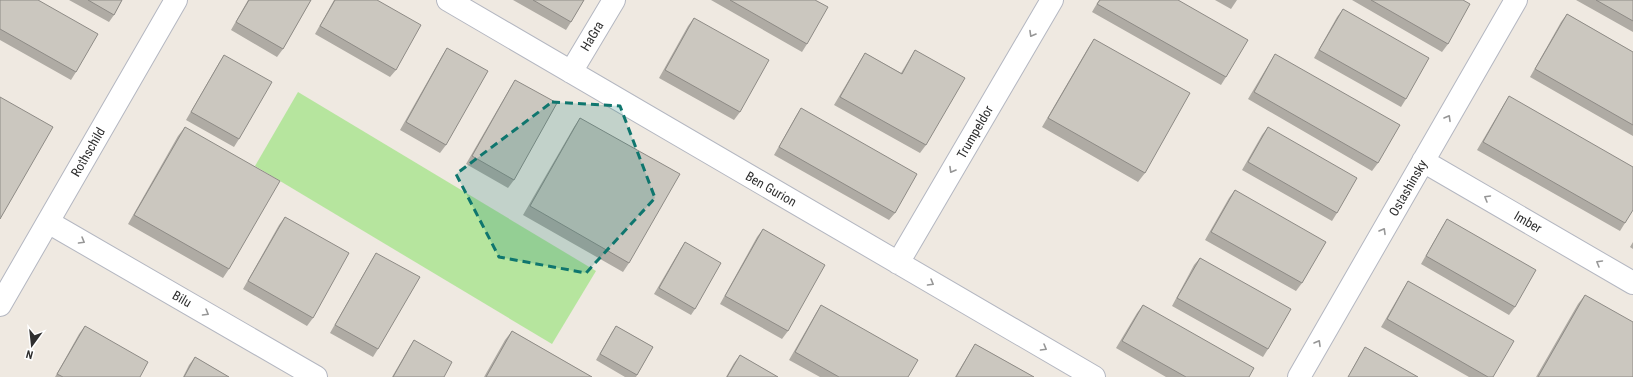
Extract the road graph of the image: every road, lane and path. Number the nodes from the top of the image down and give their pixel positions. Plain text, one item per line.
1 (176, 0) edge
2 (448, 0) edge
3 (614, 0) edge
4 (1052, 0) edge
5 (1516, 0) edge
6 (571, 72) junction
7 (1423, 161) junction
8 (48, 222) junction
9 (898, 263) junction
10 (1633, 283) edge
11 (0, 305) edge
12 (316, 377) edge
13 (1094, 377) edge
14 (1299, 377) edge

1 - 8 street, Rothschild
2 - 6 street, Ben Gurion
3 - 6 street, HaGra
4 -> 9 street, Trumpeldor
7 -> 5 street, Ostashinsky
6 - 9 street, Ben Gurion
10 -> 7 street, Imber
14 -> 7 street, Ostashinsky
8 - 11 street, Rothschild
8 -> 12 street, Bilu
9 -> 13 street, Ben Gurion

